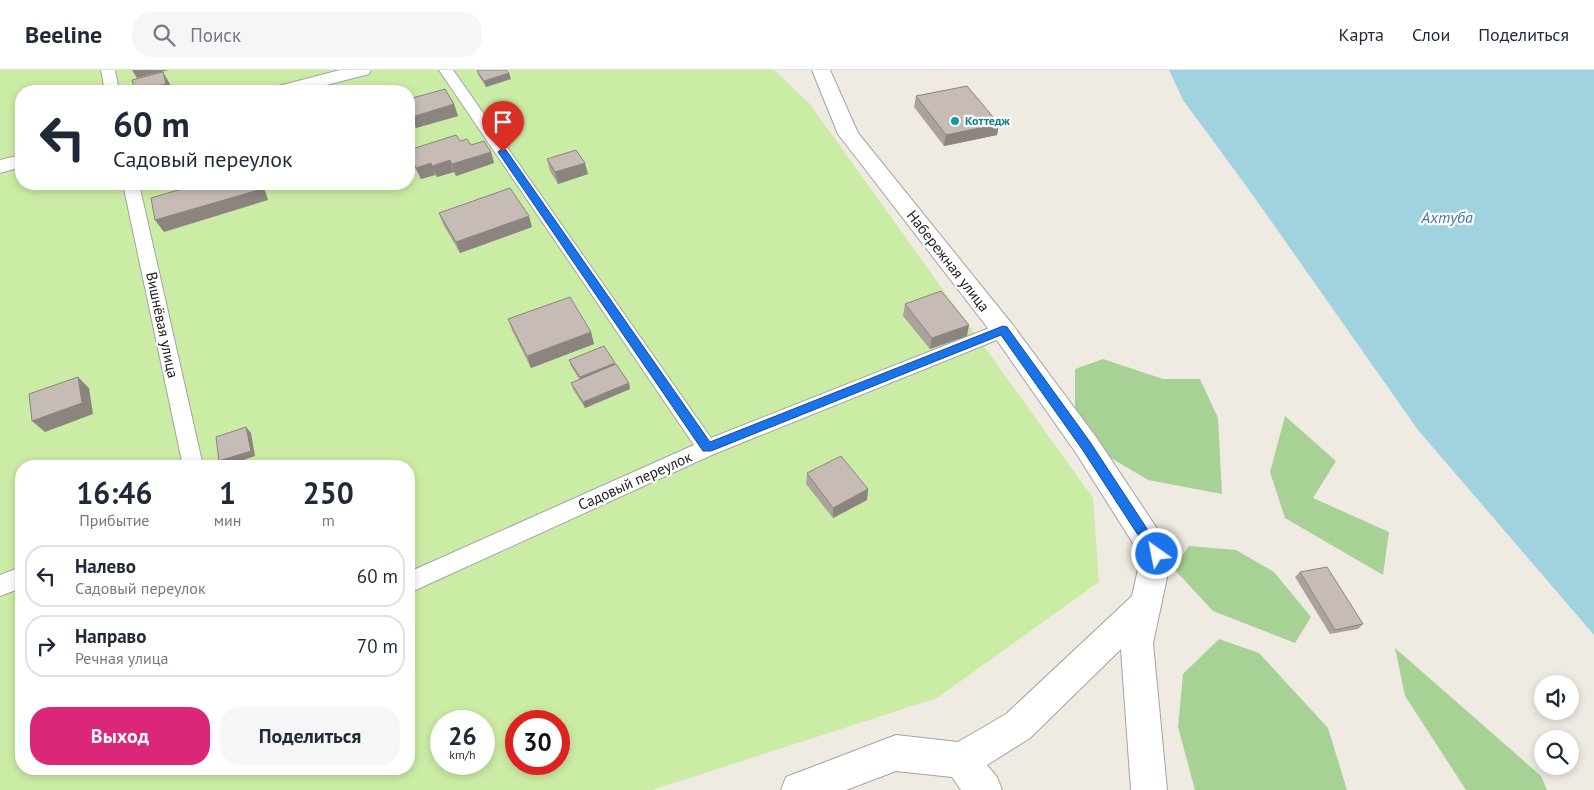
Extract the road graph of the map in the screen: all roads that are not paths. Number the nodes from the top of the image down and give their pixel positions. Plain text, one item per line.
1 (108, 70) edge
2 (362, 70) edge
3 (446, 70) edge
4 (821, 70) edge
5 (111, 85) edge
6 (305, 85) edge
7 (15, 163) edge
8 (0, 167) edge
9 (132, 190) edge
10 (1003, 330) junction
11 (707, 448) junction
12 (192, 460) edge
13 (15, 580) edge
14 (415, 580) edge
15 (0, 586) edge
16 (1145, 604) junction
17 (961, 760) junction
18 (799, 790) edge
19 (984, 790) edge
20 (1149, 790) edge

1 - 5 lane
2 - 6 street
3 - 11 lane
4 - 10 street, Набережная улица
7 - 8 street
9 - 12 lane, Вишнёвая улица
10 - 11 lane, Садовый переулок
10 - 16 street, Набережная улица
11 - 14 lane, Садовый переулок
13 - 15 lane
16 - 17 street
16 - 20 street, Набережная улица
17 - 18 street
17 - 19 street

